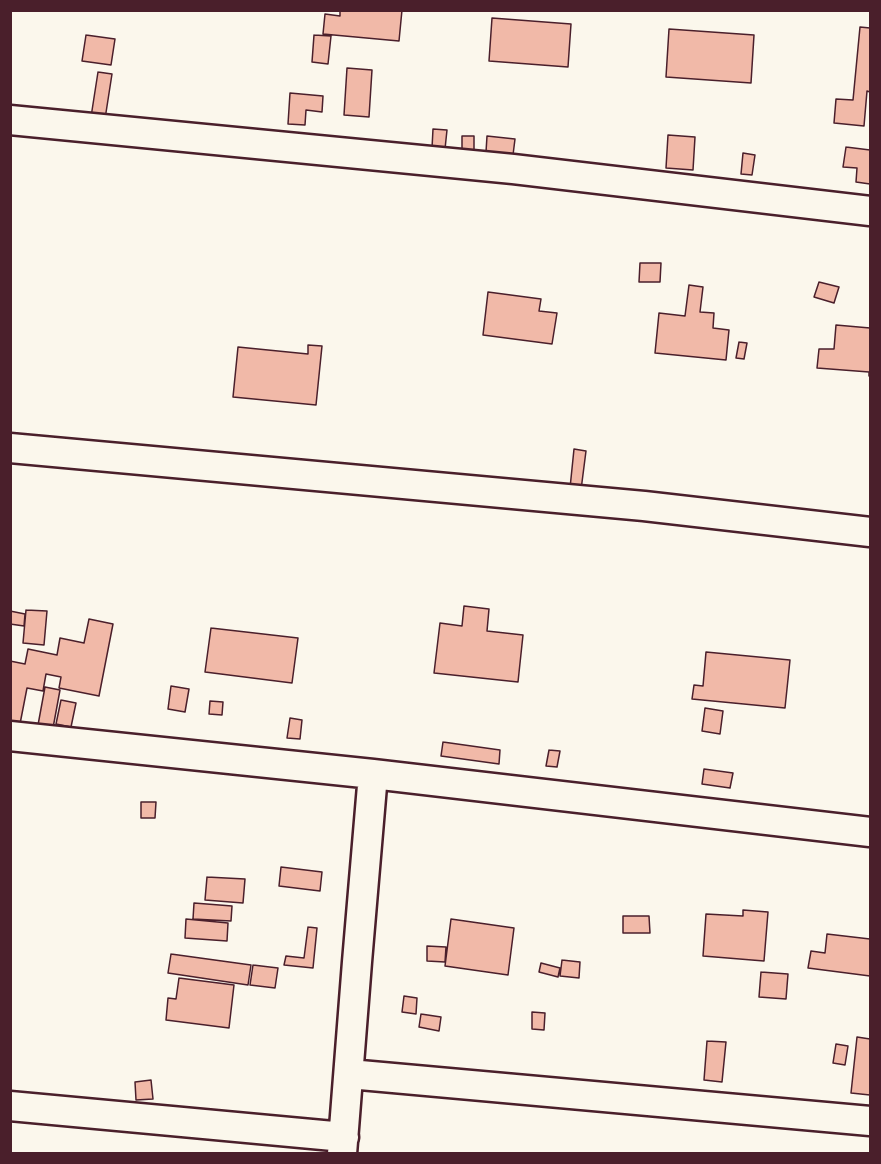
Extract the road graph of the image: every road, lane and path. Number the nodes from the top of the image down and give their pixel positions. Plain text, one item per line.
1 (10, 120) edge
2 (870, 211) edge
3 (10, 448) edge
4 (870, 532) edge
5 (10, 736) edge
6 (374, 774) junction
7 (870, 832) edge
8 (349, 1074) junction
9 (10, 1106) edge
10 (870, 1121) edge
11 (343, 1145) edge

1 - 2 street
3 - 4 street
5 - 6 street
6 - 7 street
6 - 8 street
8 - 10 street
8 - 11 street
9 - 11 street

